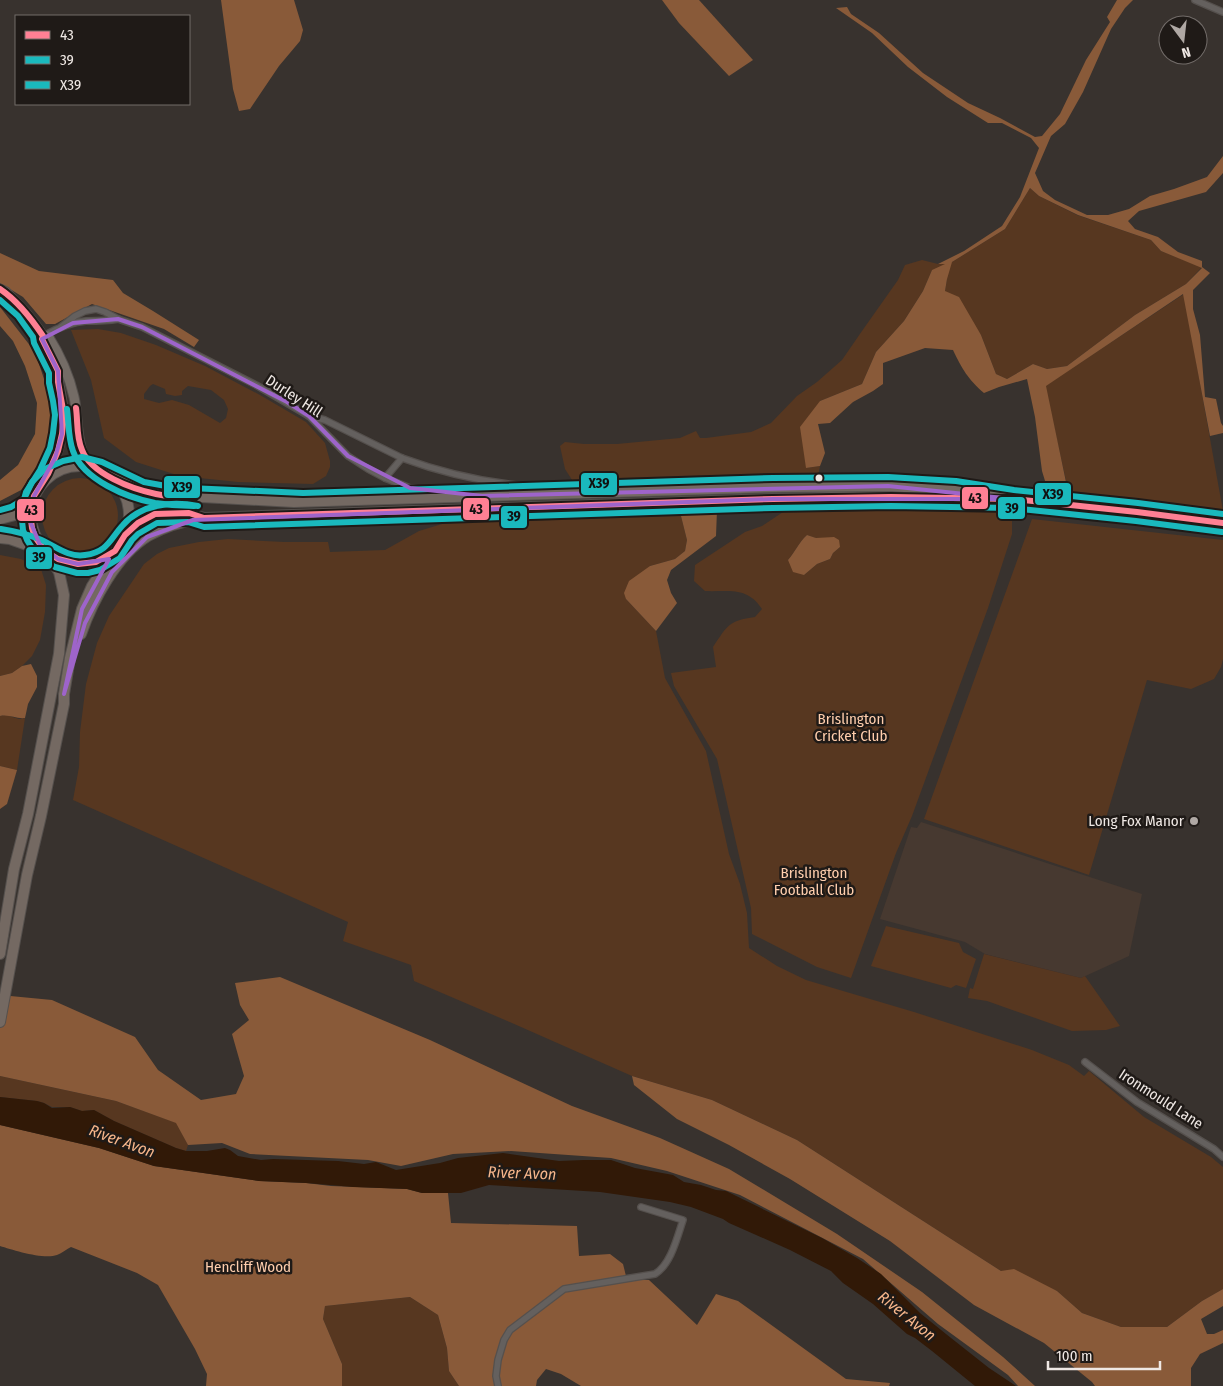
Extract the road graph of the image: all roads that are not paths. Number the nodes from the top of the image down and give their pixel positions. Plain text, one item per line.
1 (1195, 0) edge
2 (1223, 12) edge
3 (0, 289) edge
4 (118, 318) junction
5 (60, 327) junction
6 (43, 336) junction
7 (309, 416) junction
8 (402, 458) junction
9 (104, 473) junction
10 (385, 478) junction
11 (564, 486) dead end
12 (39, 487) junction
13 (773, 487) junction
14 (482, 496) junction
15 (773, 499) junction
16 (1013, 499) junction
17 (31, 505) junction
18 (204, 518) junction
19 (0, 519) edge
20 (1223, 523) edge
21 (125, 535) junction
22 (0, 538) edge
23 (114, 550) junction
24 (47, 553) junction
25 (64, 694) junction
26 (0, 954) edge
27 (0, 1022) edge
28 (1085, 1062) dead end
29 (1223, 1157) edge
30 (641, 1207) dead end
31 (498, 1386) edge

1 - 2 street
3 - 6 main road
4 - 5 street, Durley Hill
4 - 5 street, Durley Hill
4 - 7 street, Durley Hill
5 - 6 street, Durley Hill
6 - 9 main road
6 - 12 main road
7 - 8 street
7 - 10 street, Durley Hill
8 - 10 street
8 - 11 street
9 - 12 highway
9 - 14 highway
9 - 21 highway
10 - 14 street, Durley Hill
12 - 17 highway
13 - 14 highway
13 - 15 highway
13 - 16 highway
15 - 16 highway
15 - 18 highway
16 - 20 highway
17 - 19 highway
17 - 24 highway
18 - 21 highway
18 - 25 highway
21 - 23 highway
22 - 24 highway
23 - 24 highway
23 - 25 highway
24 - 26 highway
25 - 27 highway
28 - 29 street, Ironmould Lane
30 - 31 street

